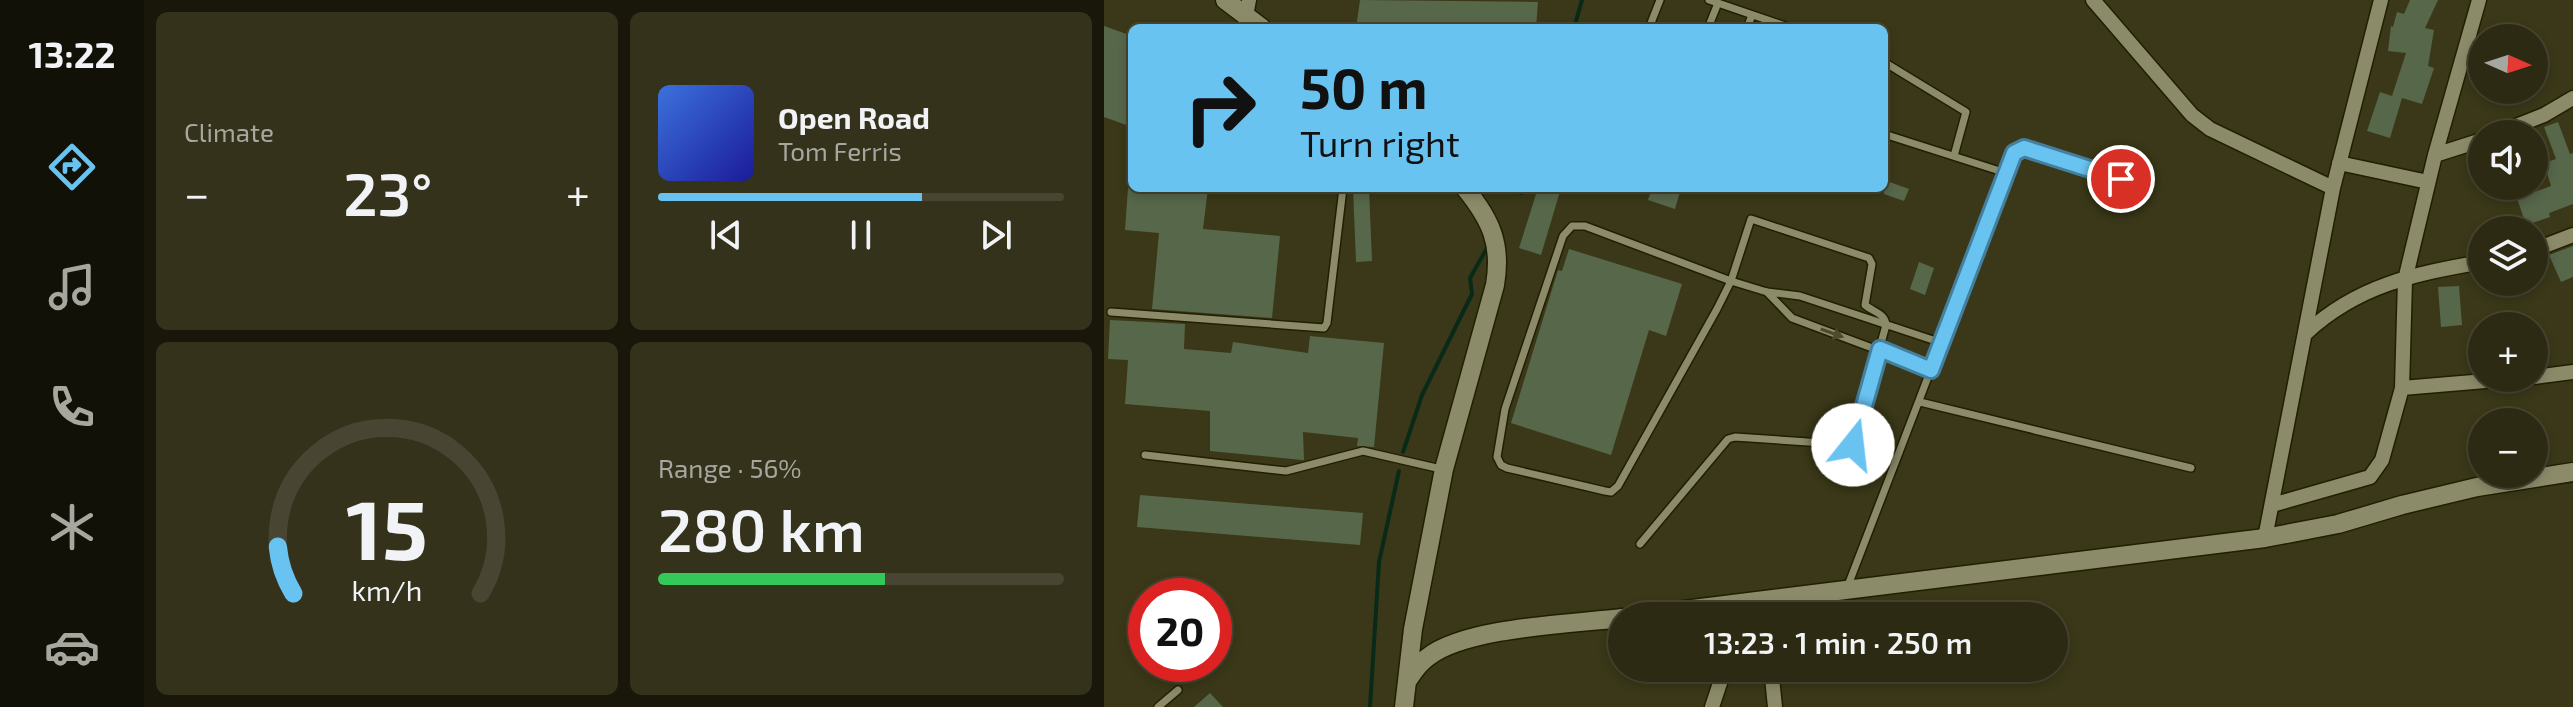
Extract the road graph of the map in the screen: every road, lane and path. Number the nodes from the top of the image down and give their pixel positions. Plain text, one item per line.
1 (1225, 0) edge
2 (1660, 0) edge
3 (2093, 0) edge
4 (2381, 0) edge
5 (2479, 0) edge
6 (1714, 1) edge
7 (1248, 8) edge
8 (1752, 15) junction
9 (1651, 24) edge
10 (1709, 24) edge
11 (1749, 24) edge
12 (1778, 24) edge
13 (1888, 64) edge
14 (2573, 98) edge
15 (2531, 120) edge
16 (1888, 135) edge
17 (2468, 144) edge
18 (2435, 155) junction
19 (1954, 156) junction
20 (2339, 163) junction
21 (2006, 173) junction
22 (2121, 179) dead end
23 (2428, 182) junction
24 (2333, 188) junction
25 (1343, 192) edge
26 (1468, 192) edge
27 (2573, 235) edge
28 (2548, 245) edge
29 (2468, 265) edge
30 (2405, 280) junction
31 (1731, 281) junction
32 (1767, 292) junction
33 (1111, 312) dead end
34 (1886, 325) junction
35 (2306, 333) junction
36 (1942, 343) junction
37 (1880, 349) junction
38 (1931, 370) junction
39 (2573, 372) edge
40 (2548, 375) edge
41 (2468, 382) edge
42 (2402, 388) junction
43 (1920, 402) junction
44 (1145, 455) dead end
45 (2191, 468) dead end
46 (1444, 469) junction
47 (2573, 472) edge
48 (2272, 505) junction
49 (2265, 538) junction
50 (1640, 544) dead end
51 (1847, 590) junction
52 (1782, 602) edge
53 (1608, 620) edge
54 (1720, 682) edge
55 (1772, 682) edge
56 (1407, 683) junction
57 (1178, 690) dead end
58 (1158, 707) edge
59 (1404, 707) edge
60 (1712, 707) edge
61 (1775, 707) edge

1 - 7 street
2 - 9 lane
3 - 24 street
4 - 20 street
5 - 18 street
6 - 8 lane
6 - 10 lane
8 - 11 lane
8 - 12 lane
13 - 19 lane
14 - 15 street
16 - 19 lane
17 - 18 street
18 - 23 street
19 - 21 lane
20 - 23 street
20 - 24 street
21 - 22 lane
21 - 36 lane
23 - 30 street
24 - 35 street
25 - 33 lane
26 - 46 street
27 - 28 street
29 - 30 street
30 - 35 street
30 - 42 street
31 - 31 lane
31 - 32 lane
31 - 34 lane
32 - 34 lane
32 -> 37 lane
34 - 36 lane
34 - 37 lane
35 - 48 street
36 - 38 lane
37 - 38 lane
37 - 50 lane
38 - 43 lane
39 - 40 street
41 - 42 street
42 - 48 street
43 - 45 lane
43 - 51 lane
44 - 46 lane
46 - 56 street
47 - 49 street
48 - 49 street
49 - 51 street
51 - 52 street
53 - 56 street
54 - 60 street
55 - 61 street
56 - 59 street
57 - 58 lane

